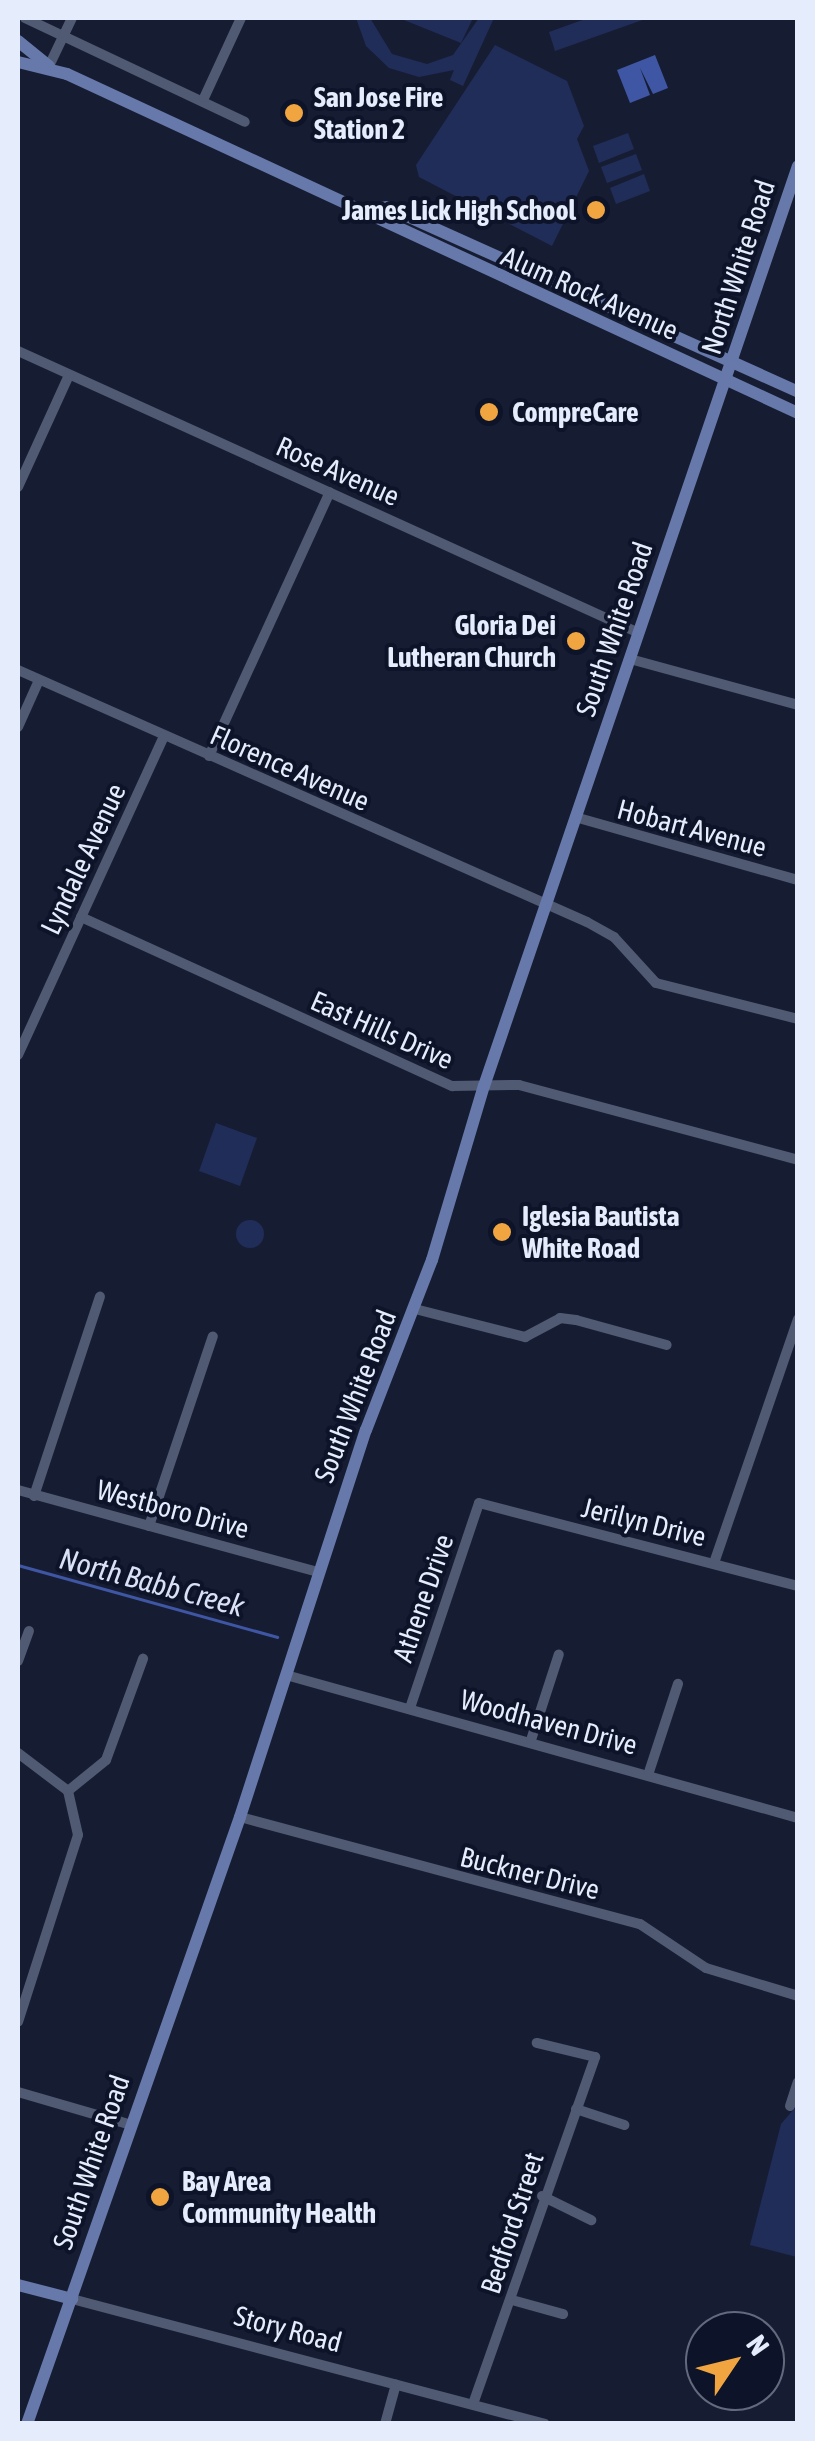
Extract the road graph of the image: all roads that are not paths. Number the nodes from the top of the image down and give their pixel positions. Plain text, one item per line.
1 (25, 18) edge
2 (72, 18) edge
3 (240, 18) edge
4 (64, 34) junction
5 (18, 42) edge
6 (18, 62) edge
7 (49, 66) junction
8 (204, 98) junction
9 (245, 122) dead end
10 (798, 166) edge
11 (366, 209) junction
12 (456, 238) junction
13 (429, 247) junction
14 (18, 351) edge
15 (732, 365) junction
16 (69, 374) junction
17 (726, 384) junction
18 (798, 392) edge
19 (798, 413) edge
20 (18, 487) edge
21 (330, 492) junction
22 (639, 633) junction
23 (630, 659) junction
24 (18, 670) edge
25 (38, 680) junction
26 (797, 703) edge
27 (18, 726) edge
28 (164, 736) junction
29 (209, 756) junction
30 (575, 817) junction
31 (798, 880) edge
32 (544, 907) junction
33 (81, 917) junction
34 (798, 1019) edge
35 (18, 1055) edge
36 (484, 1086) junction
37 (798, 1160) edge
38 (100, 1297) dead end
39 (415, 1309) junction
40 (798, 1319) edge
41 (213, 1336) dead end
42 (667, 1346) dead end
43 (793, 1347) edge
44 (18, 1490) edge
45 (34, 1496) junction
46 (479, 1503) joint
47 (149, 1526) junction
48 (714, 1563) junction
49 (317, 1572) junction
50 (798, 1586) edge
51 (29, 1631) dead end
52 (559, 1654) dead end
53 (143, 1658) dead end
54 (18, 1661) edge
55 (286, 1675) junction
56 (678, 1684) dead end
57 (410, 1708) junction
58 (531, 1740) junction
59 (18, 1753) edge
60 (649, 1772) junction
61 (68, 1791) junction
62 (240, 1817) junction
63 (798, 1818) edge
64 (798, 1996) edge
65 (18, 2022) edge
66 (537, 2043) dead end
67 (798, 2082) edge
68 (18, 2092) edge
69 (790, 2106) dead end
70 (576, 2109) junction
71 (128, 2124) junction
72 (624, 2125) dead end
73 (542, 2196) junction
74 (591, 2220) dead end
75 (18, 2285) edge
76 (72, 2299) junction
77 (512, 2300) junction
78 (563, 2314) dead end
79 (396, 2384) junction
80 (473, 2404) junction
81 (26, 2424) edge
82 (385, 2424) edge
83 (545, 2424) edge

1 - 4 street
2 - 4 street
3 - 8 street
4 - 7 street
4 - 8 street
5 - 7 main road, Alum Rock Avenue
6 - 7 main road, Alum Rock Avenue
7 - 11 main road, Alum Rock Avenue
8 - 9 street
10 - 15 main road, North White Road
11 - 12 main road, Alum Rock Avenue
11 - 13 main road, Alum Rock Avenue
12 - 13 main road
12 - 15 main road, Alum Rock Avenue
13 - 17 main road, Alum Rock Avenue
14 - 16 street, Rose Avenue
15 - 17 main road, North White Road
15 - 18 main road, Alum Rock Avenue
16 - 20 street
16 - 21 street, Rose Avenue
17 - 19 main road, Alum Rock Avenue
17 - 22 main road, South White Road
21 - 22 street, Rose Avenue
21 - 29 street
22 - 23 main road, South White Road
23 - 26 street
23 - 30 main road, South White Road
24 - 25 street, Florence Avenue
25 - 27 street
25 - 28 street, Florence Avenue
28 - 29 street, Florence Avenue
28 - 33 street, Lyndale Avenue
29 - 32 street, Florence Avenue
30 - 31 street, Hobart Avenue
30 - 32 main road, South White Road
32 - 34 street, Florence Avenue
32 - 36 main road, South White Road
33 - 35 street, Lyndale Avenue
33 - 36 street, East Hills Drive
36 - 37 street, East Hills Drive
36 - 39 main road, South White Road
38 - 45 street
39 - 42 street
39 - 49 main road, South White Road
40 - 43 street
41 - 47 street
43 - 48 street
44 - 45 street, Westboro Drive
45 - 47 street, Westboro Drive
46 - 48 street, Jerilyn Drive
46 - 57 street, Athene Drive
47 - 49 street, Westboro Drive
48 - 50 street, Jerilyn Drive
49 - 55 main road, South White Road
51 - 54 street
52 - 58 street
53 - 61 street
55 - 57 street, Woodhaven Drive
55 - 62 main road, South White Road
56 - 60 street
57 - 58 street, Woodhaven Drive
58 - 60 street, Woodhaven Drive
59 - 61 street
60 - 63 street, Woodhaven Drive
61 - 65 street
62 - 64 street, Buckner Drive
62 - 71 main road, South White Road
66 - 70 street, Bedford Street
67 - 69 street
68 - 71 street
70 - 72 street
70 - 73 street, Bedford Street
71 - 76 main road, South White Road
73 - 74 street
73 - 77 street, Bedford Street
75 - 76 main road, Story Road
76 - 79 street, Story Road
76 - 81 main road, South White Road
77 - 78 street
77 - 80 street, Bedford Street
79 - 80 street, Story Road
79 - 82 street
80 - 83 street, Story Road

